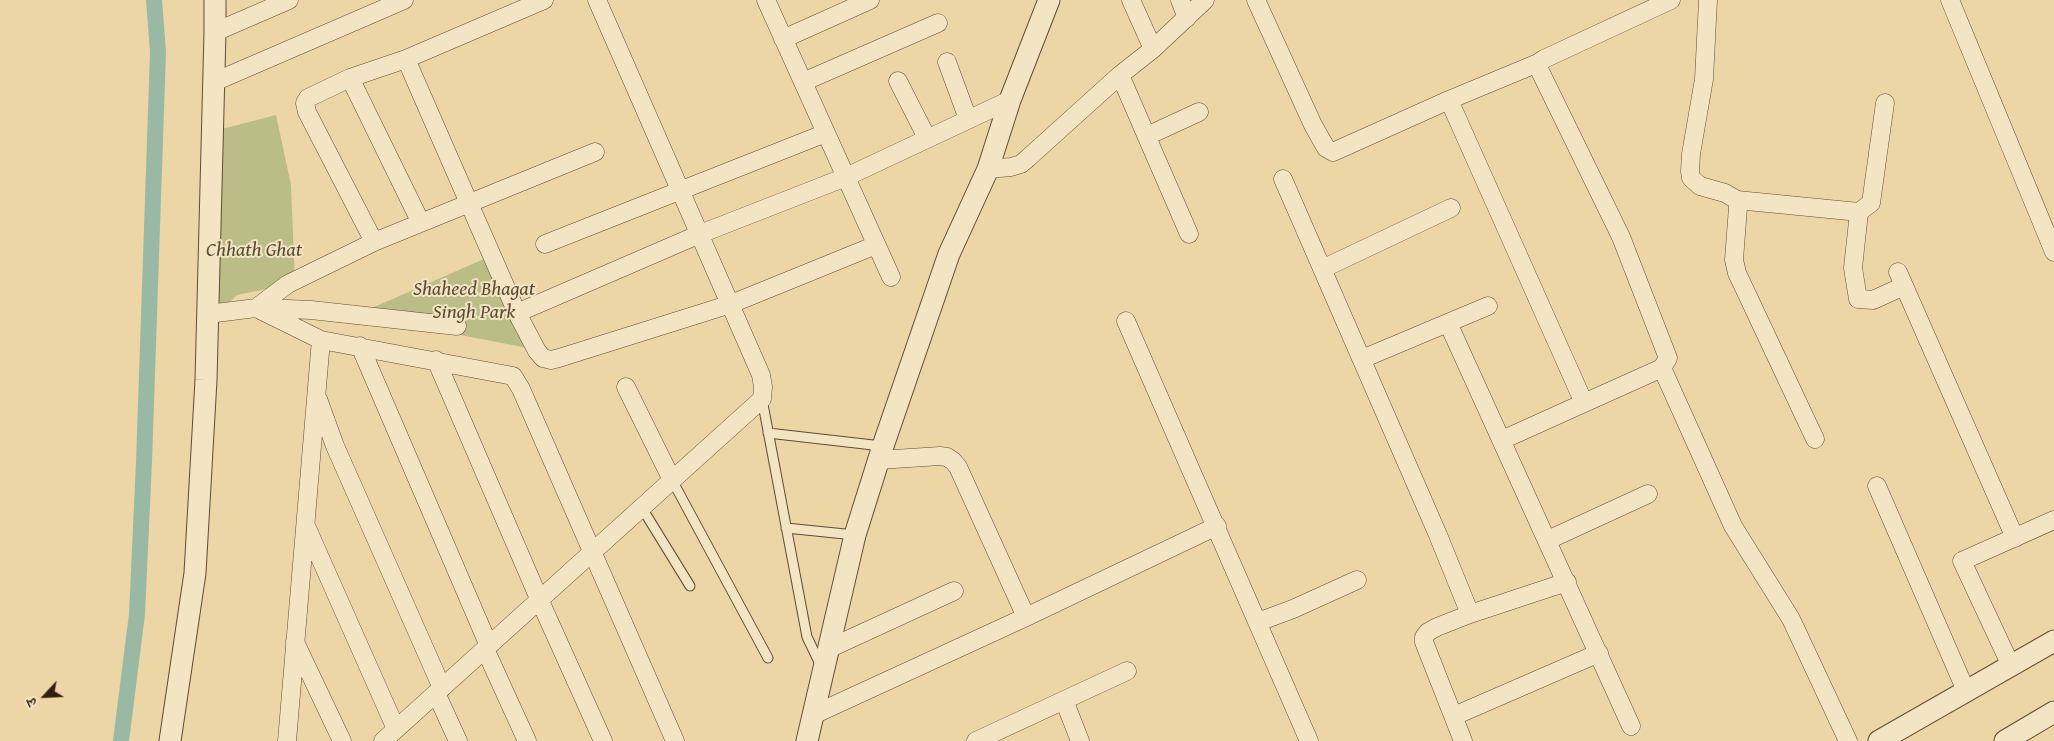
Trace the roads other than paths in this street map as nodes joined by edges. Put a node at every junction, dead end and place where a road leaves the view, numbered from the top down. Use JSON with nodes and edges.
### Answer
{"nodes":[{"id":1,"x":214,"y":0,"type":"edge"},
{"id":2,"x":289,"y":0,"type":"edge"},
{"id":3,"x":404,"y":0,"type":"edge"},
{"id":4,"x":544,"y":0,"type":"edge"},
{"id":5,"x":597,"y":0,"type":"edge"},
{"id":6,"x":870,"y":0,"type":"edge"},
{"id":7,"x":1049,"y":0,"type":"edge"},
{"id":8,"x":1131,"y":0,"type":"edge"},
{"id":9,"x":1180,"y":0,"type":"edge"},
{"id":10,"x":1205,"y":0,"type":"edge"},
{"id":11,"x":1256,"y":0,"type":"edge"},
{"id":12,"x":1671,"y":0,"type":"edge"},
{"id":13,"x":1708,"y":0,"type":"edge"},
{"id":14,"x":1950,"y":0,"type":"edge"},
{"id":15,"x":768,"y":1,"type":"edge"},
{"id":16,"x":1187,"y":18,"type":"junction"},
{"id":17,"x":938,"y":23,"type":"dead end"},
{"id":18,"x":215,"y":32,"type":"junction"},
{"id":19,"x":783,"y":39,"type":"junction"},
{"id":20,"x":1153,"y":49,"type":"junction"},
{"id":21,"x":406,"y":59,"type":"junction"},
{"id":22,"x":947,"y":62,"type":"dead end"},
{"id":23,"x":1538,"y":63,"type":"junction"},
{"id":24,"x":1120,"y":75,"type":"junction"},
{"id":25,"x":350,"y":78,"type":"junction"},
{"id":26,"x":898,"y":81,"type":"dead end"},
{"id":27,"x":214,"y":82,"type":"junction"},
{"id":28,"x":803,"y":82,"type":"junction"},
{"id":29,"x":1010,"y":100,"type":"junction"},
{"id":30,"x":1449,"y":100,"type":"junction"},
{"id":31,"x":1885,"y":103,"type":"dead end"},
{"id":32,"x":1199,"y":112,"type":"dead end"},
{"id":33,"x":968,"y":119,"type":"junction"},
{"id":34,"x":826,"y":133,"type":"junction"},
{"id":35,"x":1146,"y":136,"type":"junction"},
{"id":36,"x":927,"y":138,"type":"junction"},
{"id":37,"x":595,"y":152,"type":"dead end"},
{"id":38,"x":988,"y":169,"type":"junction"},
{"id":39,"x":846,"y":177,"type":"junction"},
{"id":40,"x":1283,"y":179,"type":"dead end"},
{"id":41,"x":681,"y":190,"type":"junction"},
{"id":42,"x":1737,"y":200,"type":"junction"},
{"id":43,"x":468,"y":204,"type":"junction"},
{"id":44,"x":1451,"y":208,"type":"dead end"},
{"id":45,"x":1859,"y":212,"type":"junction"},
{"id":46,"x":421,"y":223,"type":"junction"},
{"id":47,"x":700,"y":234,"type":"junction"},
{"id":48,"x":1189,"y":234,"type":"dead end"},
{"id":49,"x":374,"y":242,"type":"junction"},
{"id":50,"x":545,"y":244,"type":"dead end"},
{"id":51,"x":876,"y":245,"type":"junction"},
{"id":52,"x":2054,"y":252,"type":"edge"},
{"id":53,"x":1322,"y":269,"type":"junction"},
{"id":54,"x":891,"y":277,"type":"dead end"},
{"id":55,"x":731,"y":304,"type":"junction"},
{"id":56,"x":1488,"y":306,"type":"dead end"},
{"id":57,"x":256,"y":308,"type":"junction"},
{"id":58,"x":517,"y":313,"type":"junction"},
{"id":59,"x":208,"y":314,"type":"junction"},
{"id":60,"x":1126,"y":321,"type":"dead end"},
{"id":61,"x":1448,"y":323,"type":"junction"},
{"id":62,"x":457,"y":326,"type":"dead end"},
{"id":63,"x":321,"y":340,"type":"junction"},
{"id":64,"x":360,"y":346,"type":"junction"},
{"id":65,"x":1362,"y":359,"type":"junction"},
{"id":66,"x":436,"y":360,"type":"junction"},
{"id":67,"x":1662,"y":368,"type":"junction"},
{"id":68,"x":626,"y":387,"type":"dead end"},
{"id":69,"x":316,"y":394,"type":"junction"},
{"id":70,"x":762,"y":399,"type":"junction"},
{"id":71,"x":1584,"y":403,"type":"junction"},
{"id":72,"x":768,"y":432,"type":"junction"},
{"id":73,"x":1815,"y":439,"type":"dead end"},
{"id":74,"x":1502,"y":440,"type":"junction"},
{"id":75,"x":881,"y":453,"type":"junction"},
{"id":76,"x":672,"y":480,"type":"junction"},
{"id":77,"x":1877,"y":486,"type":"dead end"},
{"id":78,"x":1648,"y":494,"type":"dead end"},
{"id":79,"x":642,"y":508,"type":"junction"},
{"id":80,"x":2054,"y":520,"type":"edge"},
{"id":81,"x":305,"y":524,"type":"junction"},
{"id":82,"x":1217,"y":526,"type":"junction"},
{"id":83,"x":786,"y":528,"type":"junction"},
{"id":84,"x":856,"y":535,"type":"junction"},
{"id":85,"x":2015,"y":538,"type":"junction"},
{"id":86,"x":1548,"y":540,"type":"junction"},
{"id":87,"x":592,"y":554,"type":"junction"},
{"id":88,"x":1357,"y":580,"type":"dead end"},
{"id":89,"x":1567,"y":582,"type":"junction"},
{"id":90,"x":690,"y":586,"type":"dead end"},
{"id":91,"x":954,"y":591,"type":"dead end"},
{"id":92,"x":540,"y":601,"type":"junction"},
{"id":93,"x":1470,"y":614,"type":"junction"},
{"id":94,"x":1026,"y":617,"type":"junction"},
{"id":95,"x":1258,"y":622,"type":"junction"},
{"id":96,"x":295,"y":641,"type":"junction"},
{"id":97,"x":2054,"y":641,"type":"edge"},
{"id":98,"x":487,"y":648,"type":"junction"},
{"id":99,"x":828,"y":650,"type":"junction"},
{"id":100,"x":1599,"y":653,"type":"junction"},
{"id":101,"x":768,"y":658,"type":"dead end"},
{"id":102,"x":2011,"y":666,"type":"junction"},
{"id":103,"x":823,"y":671,"type":"junction"},
{"id":104,"x":1127,"y":671,"type":"dead end"},
{"id":105,"x":439,"y":691,"type":"junction"},
{"id":106,"x":1966,"y":691,"type":"junction"},
{"id":107,"x":1064,"y":700,"type":"junction"},
{"id":108,"x":2054,"y":712,"type":"edge"},
{"id":109,"x":813,"y":715,"type":"junction"},
{"id":110,"x":1454,"y":716,"type":"junction"},
{"id":111,"x":1632,"y":726,"type":"dead end"},
{"id":112,"x":389,"y":735,"type":"edge"},
{"id":113,"x":170,"y":741,"type":"edge"},
{"id":114,"x":287,"y":741,"type":"edge"},
{"id":115,"x":342,"y":741,"type":"edge"},
{"id":116,"x":458,"y":741,"type":"edge"},
{"id":117,"x":527,"y":741,"type":"edge"},
{"id":118,"x":603,"y":741,"type":"edge"},
{"id":119,"x":675,"y":741,"type":"edge"},
{"id":120,"x":806,"y":741,"type":"edge"},
{"id":121,"x":976,"y":741,"type":"edge"},
{"id":122,"x":1080,"y":741,"type":"edge"},
{"id":123,"x":1309,"y":741,"type":"edge"},
{"id":124,"x":1463,"y":741,"type":"edge"},
{"id":125,"x":1848,"y":741,"type":"edge"},
{"id":126,"x":1879,"y":741,"type":"edge"},
{"id":127,"x":2005,"y":741,"type":"edge"}],
"edges":[{"from":1,"to":18,"type":"street"},
{"from":2,"to":18,"type":"street"},
{"from":3,"to":27,"type":"street"},
{"from":4,"to":21,"type":"street"},
{"from":5,"to":41,"type":"street"},
{"from":6,"to":19,"type":"street"},
{"from":7,"to":29,"type":"street"},
{"from":8,"to":20,"type":"street"},
{"from":9,"to":16,"type":"street"},
{"from":10,"to":16,"type":"street"},
{"from":11,"to":30,"type":"street"},
{"from":12,"to":23,"type":"street"},
{"from":13,"to":42,"type":"street"},
{"from":14,"to":52,"type":"street"},
{"from":15,"to":19,"type":"street"},
{"from":16,"to":20,"type":"street"},
{"from":17,"to":28,"type":"street"},
{"from":18,"to":27,"type":"street"},
{"from":19,"to":28,"type":"street"},
{"from":20,"to":24,"type":"street"},
{"from":21,"to":25,"type":"street"},
{"from":21,"to":43,"type":"street"},
{"from":22,"to":33,"type":"street"},
{"from":23,"to":30,"type":"street"},
{"from":23,"to":67,"type":"street"},
{"from":24,"to":35,"type":"street"},
{"from":24,"to":38,"type":"street"},
{"from":25,"to":46,"type":"street"},
{"from":25,"to":49,"type":"street"},
{"from":26,"to":36,"type":"street"},
{"from":27,"to":59,"type":"street"},
{"from":28,"to":34,"type":"street"},
{"from":29,"to":33,"type":"street"},
{"from":29,"to":38,"type":"street"},
{"from":30,"to":71,"type":"street"},
{"from":31,"to":45,"type":"street"},
{"from":32,"to":35,"type":"street"},
{"from":33,"to":36,"type":"street"},
{"from":34,"to":39,"type":"street"},
{"from":34,"to":41,"type":"street"},
{"from":35,"to":48,"type":"street"},
{"from":36,"to":39,"type":"street"},
{"from":37,"to":43,"type":"street"},
{"from":38,"to":75,"type":"street"},
{"from":39,"to":47,"type":"street"},
{"from":39,"to":51,"type":"street"},
{"from":40,"to":53,"type":"street"},
{"from":41,"to":47,"type":"street"},
{"from":41,"to":50,"type":"street"},
{"from":42,"to":45,"type":"street"},
{"from":42,"to":73,"type":"street"},
{"from":43,"to":46,"type":"street"},
{"from":43,"to":58,"type":"street"},
{"from":44,"to":53,"type":"street"},
{"from":45,"to":85,"type":"street"},
{"from":46,"to":49,"type":"street"},
{"from":47,"to":55,"type":"street"},
{"from":47,"to":58,"type":"street"},
{"from":49,"to":57,"type":"street"},
{"from":51,"to":54,"type":"street"},
{"from":51,"to":55,"type":"street"},
{"from":53,"to":65,"type":"street"},
{"from":55,"to":58,"type":"street"},
{"from":55,"to":70,"type":"street"},
{"from":56,"to":61,"type":"street"},
{"from":57,"to":59,"type":"street"},
{"from":57,"to":62,"type":"street"},
{"from":57,"to":63,"type":"street"},
{"from":59,"to":113,"type":"street"},
{"from":60,"to":82,"type":"street"},
{"from":61,"to":65,"type":"street"},
{"from":61,"to":74,"type":"street"},
{"from":63,"to":64,"type":"street"},
{"from":63,"to":69,"type":"street"},
{"from":64,"to":66,"type":"street"},
{"from":64,"to":98,"type":"street"},
{"from":65,"to":93,"type":"street"},
{"from":66,"to":87,"type":"street"},
{"from":66,"to":92,"type":"street"},
{"from":67,"to":71,"type":"street"},
{"from":67,"to":125,"type":"street"},
{"from":68,"to":76,"type":"street"},
{"from":69,"to":81,"type":"street"},
{"from":69,"to":105,"type":"street"},
{"from":70,"to":72,"type":"lane"},
{"from":70,"to":76,"type":"street"},
{"from":71,"to":74,"type":"street"},
{"from":72,"to":75,"type":"lane"},
{"from":72,"to":83,"type":"lane"},
{"from":74,"to":86,"type":"street"},
{"from":75,"to":84,"type":"street"},
{"from":75,"to":94,"type":"street"},
{"from":76,"to":79,"type":"street"},
{"from":76,"to":101,"type":"lane"},
{"from":77,"to":106,"type":"street"},
{"from":78,"to":86,"type":"street"},
{"from":79,"to":87,"type":"street"},
{"from":79,"to":90,"type":"lane"},
{"from":80,"to":85,"type":"street"},
{"from":81,"to":96,"type":"street"},
{"from":81,"to":112,"type":"street"},
{"from":82,"to":94,"type":"street"},
{"from":82,"to":95,"type":"street"},
{"from":83,"to":84,"type":"lane"},
{"from":83,"to":103,"type":"lane"},
{"from":84,"to":99,"type":"street"},
{"from":85,"to":102,"type":"street"},
{"from":86,"to":89,"type":"street"},
{"from":87,"to":92,"type":"street"},
{"from":87,"to":119,"type":"street"},
{"from":88,"to":95,"type":"street"},
{"from":89,"to":93,"type":"street"},
{"from":89,"to":100,"type":"street"},
{"from":91,"to":99,"type":"street"},
{"from":92,"to":98,"type":"street"},
{"from":92,"to":118,"type":"street"},
{"from":93,"to":110,"type":"street"},
{"from":94,"to":109,"type":"street"},
{"from":95,"to":123,"type":"street"},
{"from":96,"to":114,"type":"street"},
{"from":96,"to":115,"type":"street"},
{"from":97,"to":102,"type":"street"},
{"from":98,"to":105,"type":"street"},
{"from":98,"to":117,"type":"street"},
{"from":99,"to":103,"type":"street"},
{"from":100,"to":110,"type":"street"},
{"from":100,"to":111,"type":"street"},
{"from":102,"to":106,"type":"street"},
{"from":103,"to":109,"type":"street"},
{"from":104,"to":107,"type":"street"},
{"from":105,"to":112,"type":"street"},
{"from":105,"to":116,"type":"street"},
{"from":106,"to":126,"type":"street"},
{"from":107,"to":121,"type":"street"},
{"from":107,"to":122,"type":"street"},
{"from":108,"to":127,"type":"street"},
{"from":109,"to":120,"type":"street"},
{"from":110,"to":124,"type":"street"}]}
